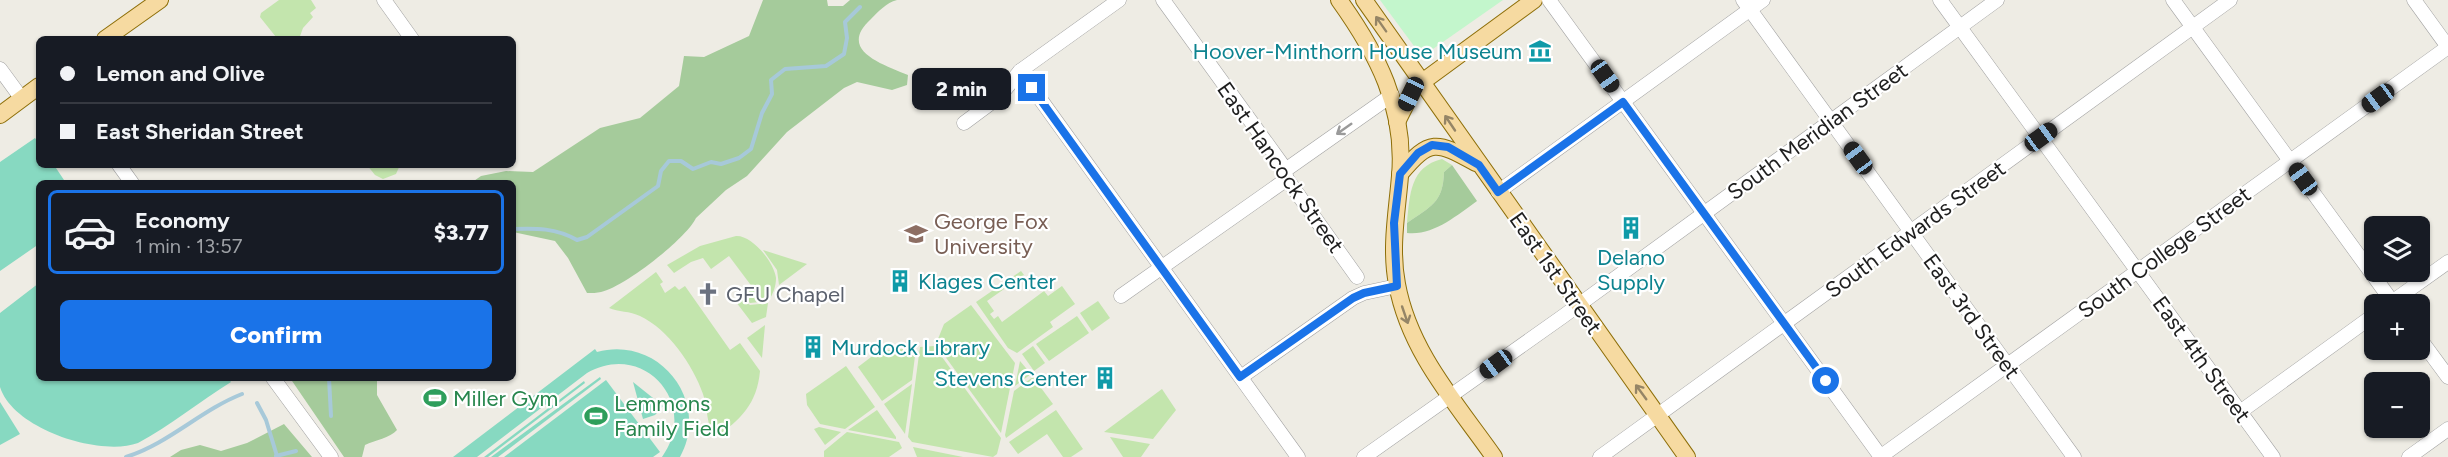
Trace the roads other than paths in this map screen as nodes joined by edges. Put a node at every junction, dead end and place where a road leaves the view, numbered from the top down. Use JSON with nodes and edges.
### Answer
{"nodes":[{"id":1,"x":160,"y":0,"type":"edge"},
{"id":2,"x":384,"y":0,"type":"edge"},
{"id":3,"x":1119,"y":0,"type":"edge"},
{"id":4,"x":1163,"y":0,"type":"edge"},
{"id":5,"x":1339,"y":0,"type":"edge"},
{"id":6,"x":1364,"y":0,"type":"edge"},
{"id":7,"x":1534,"y":0,"type":"edge"},
{"id":8,"x":1550,"y":0,"type":"edge"},
{"id":9,"x":1763,"y":0,"type":"edge"},
{"id":10,"x":1940,"y":0,"type":"edge"},
{"id":11,"x":1997,"y":0,"type":"edge"},
{"id":12,"x":2173,"y":0,"type":"edge"},
{"id":13,"x":2230,"y":0,"type":"edge"},
{"id":14,"x":2414,"y":0,"type":"edge"},
{"id":15,"x":1747,"y":5,"type":"edge"},
{"id":16,"x":1960,"y":27,"type":"junction"},
{"id":17,"x":2192,"y":27,"type":"junction"},
{"id":18,"x":1361,"y":31,"type":"junction"},
{"id":19,"x":109,"y":36,"type":"edge"},
{"id":20,"x":409,"y":36,"type":"edge"},
{"id":21,"x":2448,"y":47,"type":"edge"},
{"id":22,"x":0,"y":69,"type":"edge"},
{"id":23,"x":1020,"y":71,"type":"junction"},
{"id":24,"x":1422,"y":82,"type":"junction"},
{"id":25,"x":36,"y":88,"type":"edge"},
{"id":26,"x":1392,"y":95,"type":"junction"},
{"id":27,"x":22,"y":99,"type":"junction"},
{"id":28,"x":1623,"y":102,"type":"junction"},
{"id":29,"x":0,"y":115,"type":"edge"},
{"id":30,"x":1831,"y":121,"type":"junction"},
{"id":31,"x":1397,"y":122,"type":"junction"},
{"id":32,"x":964,"y":123,"type":"dead end"},
{"id":33,"x":2041,"y":137,"type":"junction"},
{"id":34,"x":2290,"y":162,"type":"junction"},
{"id":35,"x":1479,"y":165,"type":"junction"},
{"id":36,"x":1400,"y":174,"type":"junction"},
{"id":37,"x":1286,"y":175,"type":"junction"},
{"id":38,"x":1498,"y":192,"type":"junction"},
{"id":39,"x":1705,"y":213,"type":"junction"},
{"id":40,"x":1911,"y":232,"type":"junction"},
{"id":41,"x":2448,"y":262,"type":"edge"},
{"id":42,"x":1161,"y":268,"type":"junction"},
{"id":43,"x":2138,"y":271,"type":"junction"},
{"id":44,"x":1357,"y":277,"type":"dead end"},
{"id":45,"x":1397,"y":286,"type":"junction"},
{"id":46,"x":2385,"y":294,"type":"edge"},
{"id":47,"x":2405,"y":294,"type":"edge"},
{"id":48,"x":1121,"y":296,"type":"dead end"},
{"id":49,"x":1578,"y":305,"type":"junction"},
{"id":50,"x":2364,"y":322,"type":"edge"},
{"id":51,"x":1784,"y":324,"type":"junction"},
{"id":52,"x":2430,"y":353,"type":"edge"},
{"id":53,"x":2007,"y":364,"type":"junction"},
{"id":54,"x":1240,"y":377,"type":"junction"},
{"id":55,"x":2448,"y":377,"type":"edge"},
{"id":56,"x":275,"y":381,"type":"edge"},
{"id":57,"x":1450,"y":396,"type":"junction"},
{"id":58,"x":2240,"y":412,"type":"junction"},
{"id":59,"x":1658,"y":416,"type":"junction"},
{"id":60,"x":2448,"y":429,"type":"edge"},
{"id":61,"x":331,"y":457,"type":"edge"},
{"id":62,"x":1298,"y":457,"type":"edge"},
{"id":63,"x":1364,"y":457,"type":"edge"},
{"id":64,"x":1494,"y":457,"type":"edge"},
{"id":65,"x":1600,"y":457,"type":"edge"},
{"id":66,"x":1687,"y":457,"type":"edge"},
{"id":67,"x":1880,"y":457,"type":"edge"},
{"id":68,"x":2074,"y":457,"type":"edge"},
{"id":69,"x":2273,"y":457,"type":"edge"},
{"id":70,"x":2409,"y":457,"type":"edge"}],
"edges":[{"from":1,"to":19,"type":"main road"},
{"from":2,"to":20,"type":"street"},
{"from":3,"to":23,"type":"street"},
{"from":4,"to":37,"type":"street","name":"East Hancock Street"},
{"from":5,"to":18,"type":"main road"},
{"from":24,"to":6,"type":"main road","name":"East 1st Street","one_way":true},
{"from":7,"to":24,"type":"main road"},
{"from":8,"to":28,"type":"street"},
{"from":9,"to":15,"type":"street"},
{"from":10,"to":16,"type":"street","name":"East 4th Street"},
{"from":11,"to":16,"type":"street","name":"South Meridian Street"},
{"from":12,"to":17,"type":"street"},
{"from":13,"to":17,"type":"street","name":"South Edwards Street"},
{"from":14,"to":21,"type":"street"},
{"from":15,"to":28,"type":"street"},
{"from":15,"to":30,"type":"street","name":"East 3rd Street"},
{"from":16,"to":30,"type":"street","name":"South Meridian Street"},
{"from":16,"to":33,"type":"street","name":"East 4th Street"},
{"from":17,"to":33,"type":"street","name":"South Edwards Street"},
{"from":17,"to":34,"type":"street"},
{"from":18,"to":24,"type":"main road"},
{"from":18,"to":26,"type":"main road"},
{"from":21,"to":34,"type":"street","name":"South College Street"},
{"from":22,"to":27,"type":"street"},
{"from":23,"to":32,"type":"street"},
{"from":23,"to":42,"type":"street"},
{"from":24,"to":31,"type":"main road"},
{"from":35,"to":24,"type":"main road","name":"East 1st Street","one_way":true},
{"from":25,"to":27,"type":"main road"},
{"from":26,"to":31,"type":"main road"},
{"from":26,"to":37,"type":"street","one_way":true},
{"from":27,"to":29,"type":"main road"},
{"from":28,"to":38,"type":"street"},
{"from":28,"to":39,"type":"street"},
{"from":30,"to":39,"type":"street","name":"South Meridian Street"},
{"from":30,"to":40,"type":"street","name":"East 3rd Street"},
{"from":31,"to":36,"type":"main road"},
{"from":33,"to":40,"type":"street","name":"South Edwards Street"},
{"from":33,"to":43,"type":"street","name":"East 4th Street"},
{"from":34,"to":43,"type":"street","name":"South College Street"},
{"from":34,"to":46,"type":"street"},
{"from":35,"to":36,"type":"main road"},
{"from":35,"to":38,"type":"main road","name":"East 1st Street"},
{"from":36,"to":45,"type":"main road"},
{"from":37,"to":42,"type":"street"},
{"from":37,"to":44,"type":"street","name":"East Hancock Street"},
{"from":38,"to":49,"type":"main road","name":"East 1st Street"},
{"from":39,"to":49,"type":"street","name":"South Meridian Street"},
{"from":39,"to":51,"type":"street"},
{"from":40,"to":51,"type":"street","name":"South Edwards Street"},
{"from":40,"to":53,"type":"street","name":"East 3rd Street"},
{"from":41,"to":47,"type":"street"},
{"from":42,"to":48,"type":"street"},
{"from":42,"to":54,"type":"street"},
{"from":43,"to":53,"type":"street","name":"South College Street"},
{"from":43,"to":58,"type":"street","name":"East 4th Street"},
{"from":45,"to":54,"type":"street"},
{"from":45,"to":57,"type":"main road","one_way":true},
{"from":49,"to":57,"type":"street","name":"South Meridian Street"},
{"from":59,"to":49,"type":"main road","name":"East 1st Street","one_way":true},
{"from":50,"to":58,"type":"street"},
{"from":51,"to":59,"type":"street","name":"South Edwards Street"},
{"from":51,"to":67,"type":"street"},
{"from":52,"to":55,"type":"street"},
{"from":53,"to":67,"type":"street","name":"South College Street"},
{"from":53,"to":68,"type":"street","name":"East 3rd Street"},
{"from":54,"to":62,"type":"street"},
{"from":56,"to":61,"type":"street"},
{"from":57,"to":63,"type":"street","name":"South Meridian Street"},
{"from":57,"to":64,"type":"main road"},
{"from":58,"to":69,"type":"street","name":"East 4th Street"},
{"from":59,"to":65,"type":"street","name":"South Edwards Street"},
{"from":59,"to":66,"type":"main road","name":"East 1st Street"},
{"from":60,"to":70,"type":"street"}]}
